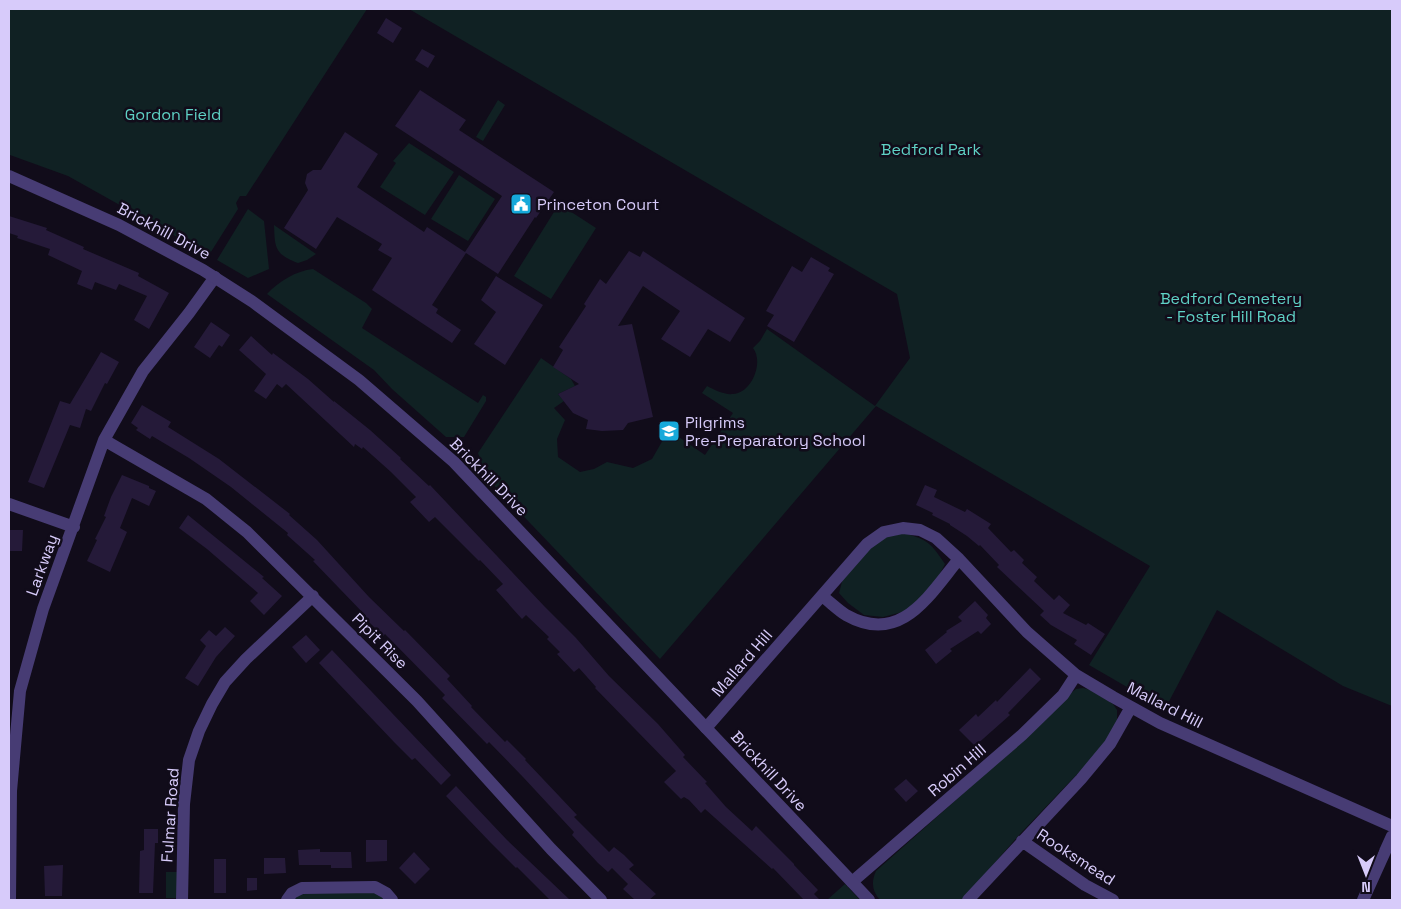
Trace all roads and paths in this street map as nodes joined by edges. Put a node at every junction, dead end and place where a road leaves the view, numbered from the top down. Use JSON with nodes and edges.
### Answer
{"nodes":[{"id":1,"x":9,"y":176,"type":"edge"},
{"id":2,"x":214,"y":277,"type":"junction"},
{"id":3,"x":104,"y":440,"type":"junction"},
{"id":4,"x":9,"y":504,"type":"edge"},
{"id":5,"x":74,"y":526,"type":"junction"},
{"id":6,"x":960,"y":559,"type":"junction"},
{"id":7,"x":313,"y":596,"type":"junction"},
{"id":8,"x":822,"y":596,"type":"junction"},
{"id":9,"x":1076,"y":674,"type":"junction"},
{"id":10,"x":1131,"y":706,"type":"junction"},
{"id":11,"x":706,"y":728,"type":"junction"},
{"id":12,"x":1392,"y":826,"type":"edge"},
{"id":13,"x":1392,"y":836,"type":"edge"},
{"id":14,"x":1022,"y":841,"type":"junction"},
{"id":15,"x":852,"y":882,"type":"junction"},
{"id":16,"x":10,"y":900,"type":"edge"},
{"id":17,"x":182,"y":900,"type":"edge"},
{"id":18,"x":287,"y":900,"type":"edge"},
{"id":19,"x":392,"y":900,"type":"edge"},
{"id":20,"x":601,"y":900,"type":"edge"},
{"id":21,"x":869,"y":900,"type":"edge"},
{"id":22,"x":968,"y":900,"type":"edge"},
{"id":23,"x":1113,"y":900,"type":"edge"},
{"id":24,"x":1363,"y":900,"type":"edge"}],
"edges":[{"from":1,"to":2,"type":"street","name":"Brickhill Drive"},
{"from":2,"to":3,"type":"street","name":"Larkway"},
{"from":2,"to":11,"type":"street","name":"Brickhill Drive"},
{"from":3,"to":5,"type":"street","name":"Larkway"},
{"from":3,"to":7,"type":"street","name":"Pipit Rise"},
{"from":4,"to":5,"type":"street"},
{"from":5,"to":16,"type":"street","name":"Larkway"},
{"from":6,"to":8,"type":"street"},
{"from":6,"to":8,"type":"street","name":"Mallard Hill"},
{"from":6,"to":9,"type":"street","name":"Mallard Hill"},
{"from":7,"to":17,"type":"street","name":"Fulmar Road"},
{"from":7,"to":20,"type":"street","name":"Pipit Rise"},
{"from":8,"to":11,"type":"street","name":"Mallard Hill"},
{"from":9,"to":10,"type":"street","name":"Mallard Hill"},
{"from":9,"to":15,"type":"street","name":"Robin Hill"},
{"from":10,"to":12,"type":"street","name":"Mallard Hill"},
{"from":10,"to":14,"type":"street"},
{"from":11,"to":15,"type":"street","name":"Brickhill Drive"},
{"from":13,"to":24,"type":"street"},
{"from":14,"to":22,"type":"street"},
{"from":14,"to":23,"type":"street","name":"Rooksmead"},
{"from":15,"to":21,"type":"street","name":"Brickhill Drive"},
{"from":18,"to":19,"type":"street"}]}
